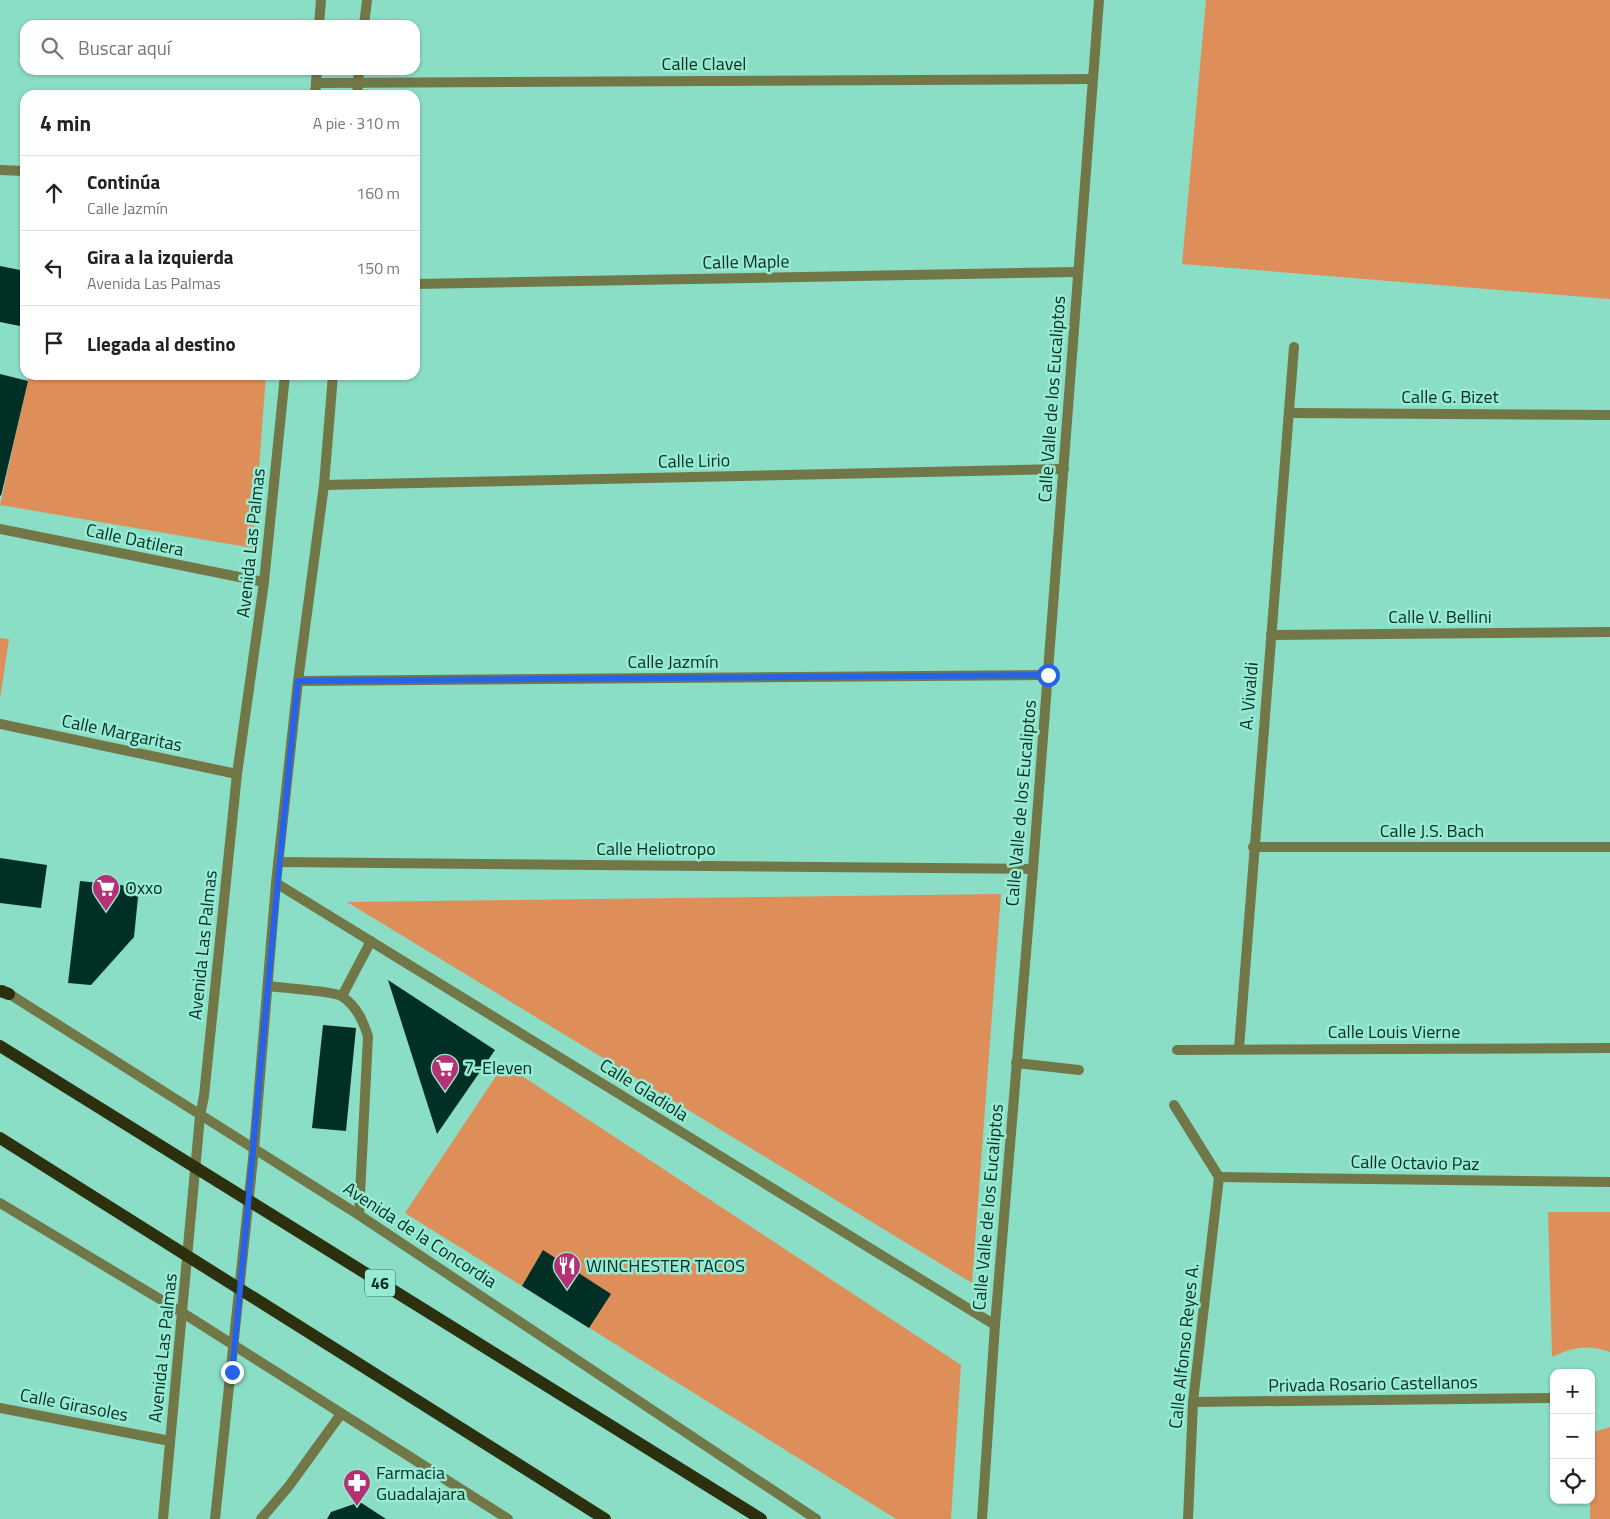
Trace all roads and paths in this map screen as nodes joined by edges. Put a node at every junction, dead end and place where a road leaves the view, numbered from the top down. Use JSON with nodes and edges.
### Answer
{"nodes":[{"id":1,"x":320,"y":0,"type":"edge"},
{"id":2,"x":367,"y":0,"type":"edge"},
{"id":3,"x":1099,"y":0,"type":"edge"},
{"id":4,"x":319,"y":20,"type":"edge"},
{"id":5,"x":365,"y":20,"type":"edge"},
{"id":6,"x":317,"y":75,"type":"edge"},
{"id":7,"x":359,"y":75,"type":"edge"},
{"id":8,"x":1092,"y":79,"type":"junction"},
{"id":9,"x":358,"y":82,"type":"junction"},
{"id":10,"x":316,"y":83,"type":"junction"},
{"id":11,"x":315,"y":90,"type":"edge"},
{"id":12,"x":357,"y":90,"type":"edge"},
{"id":13,"x":0,"y":170,"type":"edge"},
{"id":14,"x":20,"y":171,"type":"edge"},
{"id":15,"x":1077,"y":272,"type":"junction"},
{"id":16,"x":420,"y":284,"type":"edge"},
{"id":17,"x":1294,"y":347,"type":"dead end"},
{"id":18,"x":284,"y":380,"type":"edge"},
{"id":19,"x":333,"y":380,"type":"edge"},
{"id":20,"x":1290,"y":413,"type":"junction"},
{"id":21,"x":1610,"y":415,"type":"edge"},
{"id":22,"x":1064,"y":469,"type":"junction"},
{"id":23,"x":324,"y":485,"type":"junction"},
{"id":24,"x":0,"y":528,"type":"edge"},
{"id":25,"x":264,"y":582,"type":"junction"},
{"id":26,"x":1610,"y":632,"type":"edge"},
{"id":27,"x":1271,"y":635,"type":"junction"},
{"id":28,"x":1048,"y":675,"type":"junction"},
{"id":29,"x":298,"y":681,"type":"junction"},
{"id":30,"x":0,"y":724,"type":"edge"},
{"id":31,"x":237,"y":774,"type":"junction"},
{"id":32,"x":1253,"y":847,"type":"junction"},
{"id":33,"x":1610,"y":847,"type":"edge"},
{"id":34,"x":278,"y":862,"type":"junction"},
{"id":35,"x":1033,"y":869,"type":"junction"},
{"id":36,"x":276,"y":883,"type":"junction"},
{"id":37,"x":371,"y":941,"type":"junction"},
{"id":38,"x":268,"y":986,"type":"junction"},
{"id":39,"x":3,"y":991,"type":"edge"},
{"id":40,"x":342,"y":996,"type":"junction"},
{"id":41,"x":0,"y":1046,"type":"edge"},
{"id":42,"x":1240,"y":1048,"type":"junction"},
{"id":43,"x":1610,"y":1048,"type":"edge"},
{"id":44,"x":1177,"y":1050,"type":"dead end"},
{"id":45,"x":1016,"y":1063,"type":"junction"},
{"id":46,"x":1079,"y":1070,"type":"dead end"},
{"id":47,"x":1174,"y":1105,"type":"dead end"},
{"id":48,"x":200,"y":1116,"type":"junction"},
{"id":49,"x":0,"y":1138,"type":"edge"},
{"id":50,"x":254,"y":1148,"type":"junction"},
{"id":51,"x":197,"y":1170,"type":"junction"},
{"id":52,"x":1219,"y":1177,"type":"junction"},
{"id":53,"x":1610,"y":1182,"type":"edge"},
{"id":54,"x":249,"y":1202,"type":"junction"},
{"id":55,"x":0,"y":1203,"type":"edge"},
{"id":56,"x":359,"y":1215,"type":"junction"},
{"id":57,"x":189,"y":1258,"type":"junction"},
{"id":58,"x":239,"y":1289,"type":"junction"},
{"id":59,"x":183,"y":1313,"type":"junction"},
{"id":60,"x":995,"y":1325,"type":"junction"},
{"id":61,"x":234,"y":1346,"type":"junction"},
{"id":62,"x":1550,"y":1398,"type":"edge"},
{"id":63,"x":1193,"y":1402,"type":"junction"},
{"id":64,"x":0,"y":1408,"type":"edge"},
{"id":65,"x":341,"y":1414,"type":"junction"},
{"id":66,"x":170,"y":1440,"type":"junction"},
{"id":67,"x":163,"y":1519,"type":"edge"},
{"id":68,"x":216,"y":1519,"type":"edge"},
{"id":69,"x":261,"y":1519,"type":"edge"},
{"id":70,"x":508,"y":1519,"type":"edge"},
{"id":71,"x":605,"y":1519,"type":"edge"},
{"id":72,"x":761,"y":1519,"type":"edge"},
{"id":73,"x":816,"y":1519,"type":"edge"},
{"id":74,"x":982,"y":1519,"type":"edge"},
{"id":75,"x":1188,"y":1519,"type":"edge"}],
"edges":[{"from":1,"to":4,"type":"street"},
{"from":2,"to":5,"type":"street"},
{"from":3,"to":8,"type":"street","name":"Calle Valle de los Eucaliptos"},
{"from":6,"to":10,"type":"street"},
{"from":7,"to":9,"type":"street"},
{"from":8,"to":9,"type":"street","name":"Calle Clavel"},
{"from":8,"to":15,"type":"street","name":"Calle Valle de los Eucaliptos"},
{"from":9,"to":10,"type":"street","name":"Calle Clavel"},
{"from":9,"to":12,"type":"street"},
{"from":10,"to":11,"type":"street"},
{"from":13,"to":14,"type":"street"},
{"from":15,"to":16,"type":"street","name":"Calle Maple"},
{"from":15,"to":22,"type":"street","name":"Calle Valle de los Eucaliptos"},
{"from":17,"to":20,"type":"street","name":"A. Vivaldi"},
{"from":18,"to":25,"type":"street","name":"Avenida Las Palmas"},
{"from":19,"to":23,"type":"street"},
{"from":20,"to":21,"type":"street","name":"Calle G. Bizet"},
{"from":20,"to":27,"type":"street","name":"A. Vivaldi"},
{"from":22,"to":23,"type":"street","name":"Calle Lirio"},
{"from":22,"to":28,"type":"street","name":"Calle Valle de los Eucaliptos"},
{"from":23,"to":29,"type":"street"},
{"from":24,"to":25,"type":"street","name":"Calle Datilera"},
{"from":25,"to":31,"type":"street","name":"Avenida Las Palmas"},
{"from":26,"to":27,"type":"street","name":"Calle V. Bellini"},
{"from":27,"to":32,"type":"street","name":"A. Vivaldi"},
{"from":28,"to":29,"type":"street","name":"Calle Jazmín"},
{"from":28,"to":35,"type":"street","name":"Calle Valle de los Eucaliptos"},
{"from":29,"to":34,"type":"street"},
{"from":30,"to":31,"type":"street","name":"Calle Margaritas"},
{"from":31,"to":48,"type":"street","name":"Avenida Las Palmas"},
{"from":32,"to":33,"type":"street","name":"Calle J.S. Bach"},
{"from":32,"to":42,"type":"street","name":"A. Vivaldi"},
{"from":34,"to":35,"type":"street","name":"Calle Heliotropo"},
{"from":34,"to":36,"type":"street"},
{"from":35,"to":45,"type":"street","name":"Calle Valle de los Eucaliptos"},
{"from":36,"to":37,"type":"street","name":"Calle Gladiola"},
{"from":36,"to":38,"type":"street"},
{"from":37,"to":40,"type":"street"},
{"from":37,"to":60,"type":"street","name":"Calle Gladiola"},
{"from":38,"to":40,"type":"street"},
{"from":38,"to":50,"type":"street"},
{"from":39,"to":48,"type":"street","name":"Avenida de la Concordia"},
{"from":40,"to":56,"type":"street"},
{"from":41,"to":51,"type":"main road","number":"46"},
{"from":42,"to":43,"type":"street","name":"Calle Louis Vierne"},
{"from":42,"to":44,"type":"street","name":"Calle Louis Vierne"},
{"from":45,"to":46,"type":"street"},
{"from":45,"to":60,"type":"street","name":"Calle Valle de los Eucaliptos"},
{"from":47,"to":52,"type":"street"},
{"from":48,"to":50,"type":"street","name":"Avenida de la Concordia"},
{"from":48,"to":51,"type":"street","name":"Avenida Las Palmas"},
{"from":49,"to":57,"type":"main road"},
{"from":50,"to":54,"type":"street"},
{"from":50,"to":56,"type":"street","name":"Avenida de la Concordia"},
{"from":51,"to":54,"type":"main road","number":"46"},
{"from":51,"to":57,"type":"street","name":"Avenida Las Palmas"},
{"from":52,"to":53,"type":"street","name":"Calle Octavio Paz"},
{"from":52,"to":63,"type":"street","name":"Calle Alfonso Reyes A."},
{"from":54,"to":58,"type":"street"},
{"from":54,"to":72,"type":"main road","number":"46"},
{"from":55,"to":59,"type":"street"},
{"from":56,"to":73,"type":"street","name":"Avenida de la Concordia"},
{"from":57,"to":58,"type":"main road"},
{"from":57,"to":59,"type":"street","name":"Avenida Las Palmas"},
{"from":58,"to":61,"type":"street"},
{"from":58,"to":71,"type":"main road"},
{"from":59,"to":61,"type":"street"},
{"from":59,"to":66,"type":"street","name":"Avenida Las Palmas"},
{"from":60,"to":74,"type":"street","name":"Calle Valle de los Eucaliptos"},
{"from":61,"to":65,"type":"street"},
{"from":61,"to":68,"type":"street"},
{"from":62,"to":63,"type":"street","name":"Privada Rosario Castellanos"},
{"from":63,"to":75,"type":"street","name":"Calle Alfonso Reyes A."},
{"from":64,"to":66,"type":"street","name":"Calle Girasoles"},
{"from":65,"to":69,"type":"street"},
{"from":65,"to":70,"type":"street"},
{"from":66,"to":67,"type":"street","name":"Avenida Las Palmas"}]}
